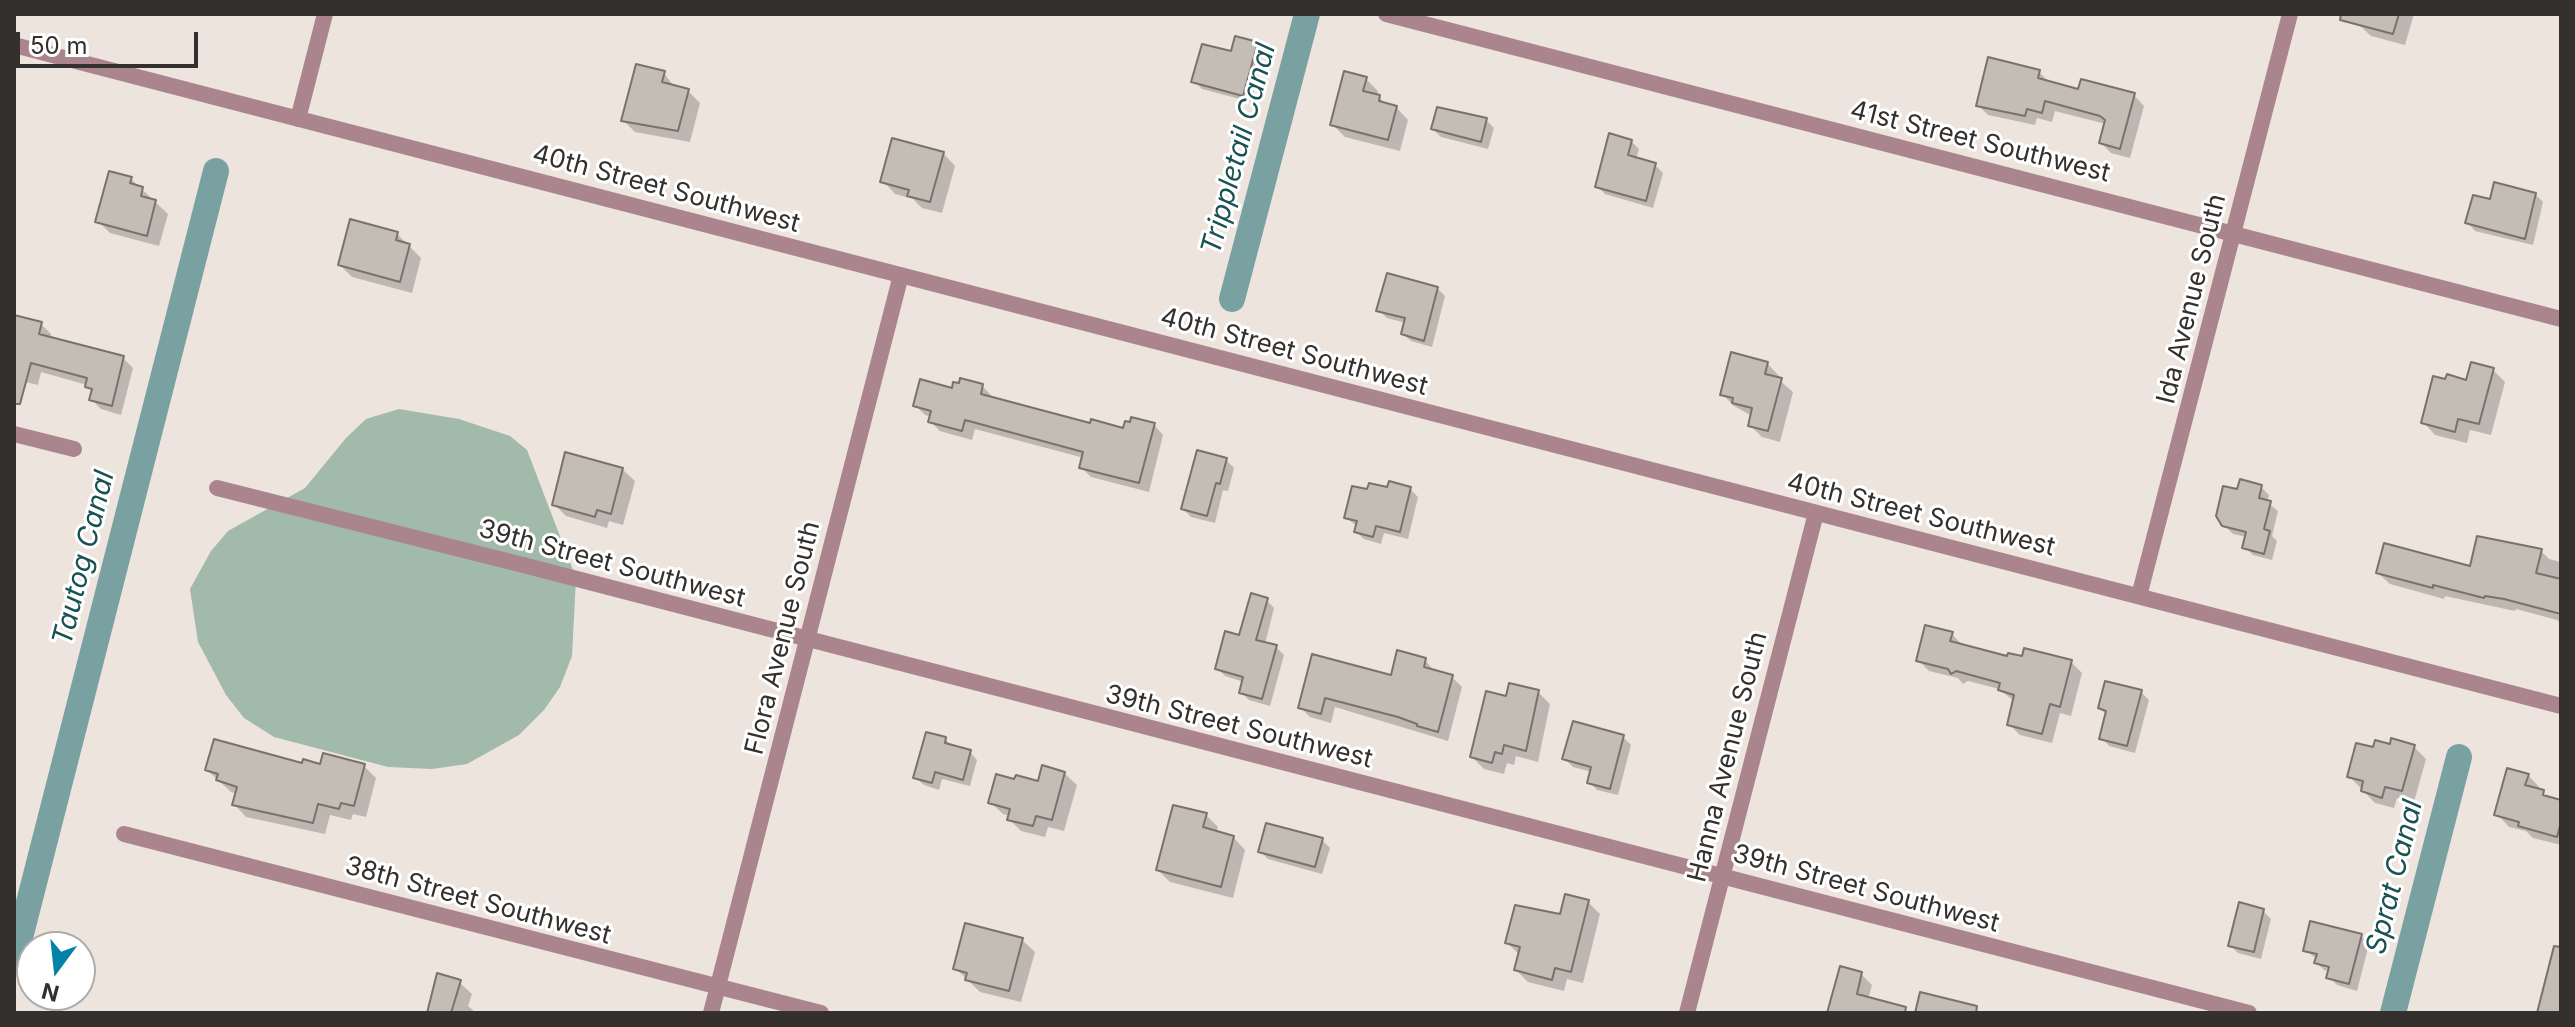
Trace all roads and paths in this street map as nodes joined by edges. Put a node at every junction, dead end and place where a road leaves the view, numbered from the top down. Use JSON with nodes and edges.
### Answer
{"nodes":[{"id":1,"x":325,"y":14,"type":"edge"},
{"id":2,"x":1386,"y":14,"type":"edge"},
{"id":3,"x":2290,"y":14,"type":"edge"},
{"id":4,"x":14,"y":45,"type":"edge"},
{"id":5,"x":298,"y":119,"type":"junction"},
{"id":6,"x":2234,"y":233,"type":"junction"},
{"id":7,"x":901,"y":275,"type":"junction"},
{"id":8,"x":2561,"y":319,"type":"edge"},
{"id":9,"x":14,"y":434,"type":"edge"},
{"id":10,"x":74,"y":449,"type":"dead end"},
{"id":11,"x":217,"y":488,"type":"dead end"},
{"id":12,"x":1816,"y":513,"type":"junction"},
{"id":13,"x":2139,"y":596,"type":"junction"},
{"id":14,"x":807,"y":640,"type":"junction"},
{"id":15,"x":2561,"y":706,"type":"edge"},
{"id":16,"x":124,"y":834,"type":"dead end"},
{"id":17,"x":1722,"y":877,"type":"junction"},
{"id":18,"x":717,"y":988,"type":"junction"},
{"id":19,"x":711,"y":1013,"type":"edge"},
{"id":20,"x":821,"y":1013,"type":"edge"},
{"id":21,"x":1687,"y":1013,"type":"edge"},
{"id":22,"x":2249,"y":1013,"type":"edge"}],
"edges":[{"from":1,"to":5,"type":"street"},
{"from":2,"to":6,"type":"street","name":"41st Street Southwest"},
{"from":3,"to":6,"type":"street","name":"Ida Avenue South"},
{"from":4,"to":5,"type":"street","name":"40th Street Southwest"},
{"from":5,"to":7,"type":"street","name":"40th Street Southwest"},
{"from":6,"to":8,"type":"street","name":"41st Street Southwest"},
{"from":6,"to":13,"type":"street","name":"Ida Avenue South"},
{"from":7,"to":12,"type":"street","name":"40th Street Southwest"},
{"from":7,"to":14,"type":"street","name":"Flora Avenue South"},
{"from":9,"to":10,"type":"street"},
{"from":11,"to":14,"type":"street","name":"39th Street Southwest"},
{"from":12,"to":13,"type":"street","name":"40th Street Southwest"},
{"from":12,"to":17,"type":"street","name":"Hanna Avenue South"},
{"from":13,"to":15,"type":"street","name":"40th Street Southwest"},
{"from":14,"to":17,"type":"street","name":"39th Street Southwest"},
{"from":14,"to":18,"type":"street","name":"Flora Avenue South"},
{"from":16,"to":18,"type":"street","name":"38th Street Southwest"},
{"from":17,"to":21,"type":"street","name":"Hanna Avenue South"},
{"from":17,"to":22,"type":"street","name":"39th Street Southwest"},
{"from":18,"to":19,"type":"street","name":"Flora Avenue South"},
{"from":18,"to":20,"type":"street","name":"38th Street Southwest"}]}
